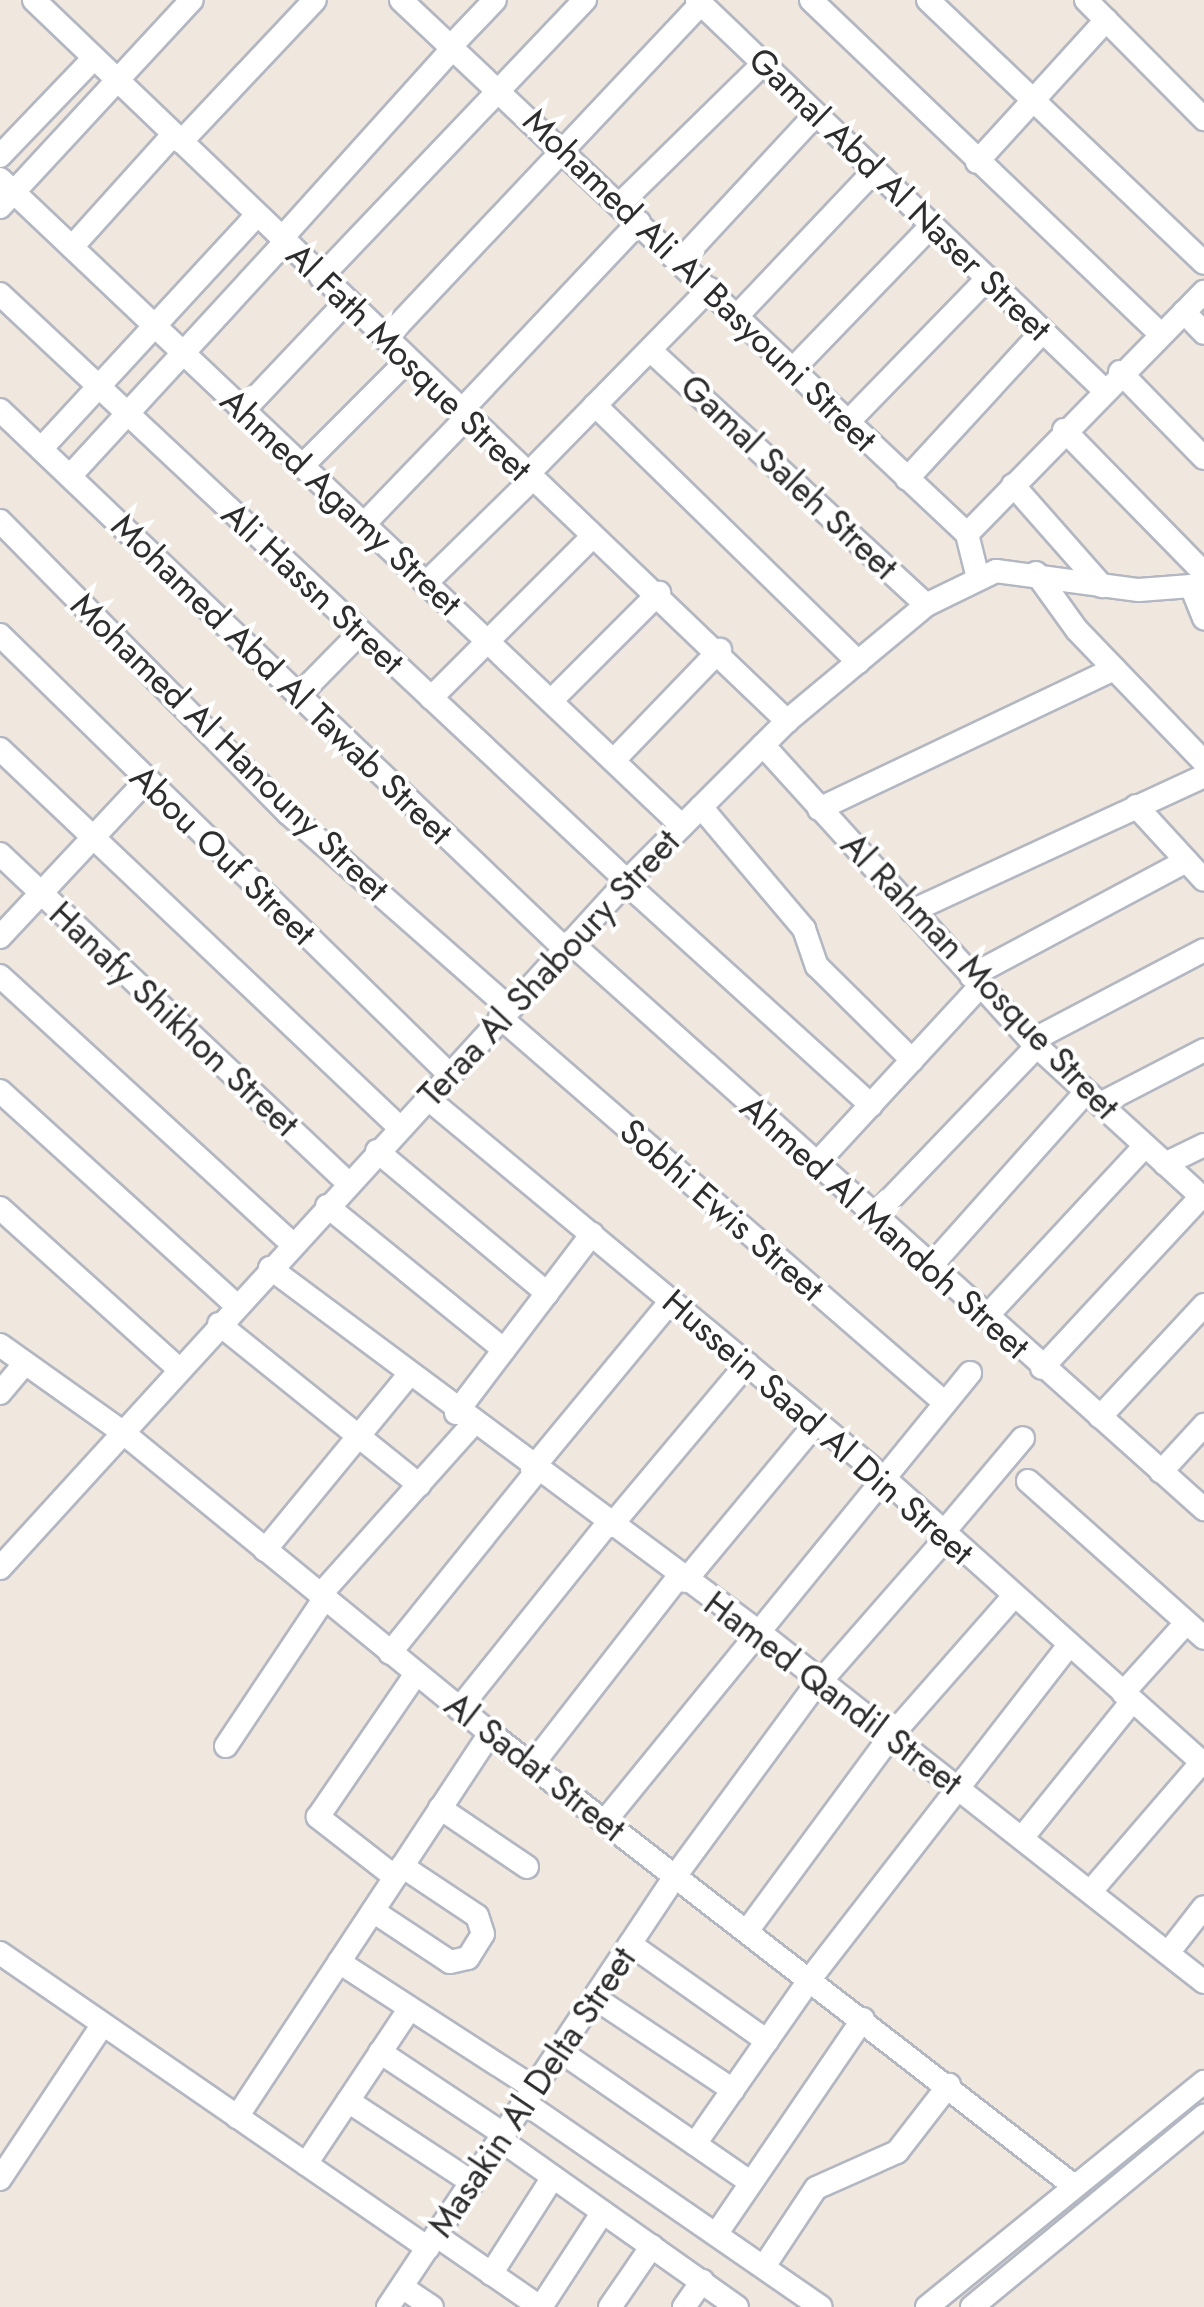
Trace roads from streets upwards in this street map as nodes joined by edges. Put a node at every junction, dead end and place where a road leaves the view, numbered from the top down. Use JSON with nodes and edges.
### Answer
{"nodes":[{"id":1,"x":34,"y":0,"type":"edge"},
{"id":2,"x":192,"y":0,"type":"edge"},
{"id":3,"x":315,"y":0,"type":"edge"},
{"id":4,"x":401,"y":0,"type":"edge"},
{"id":5,"x":496,"y":0,"type":"edge"},
{"id":6,"x":585,"y":0,"type":"edge"},
{"id":7,"x":812,"y":0,"type":"edge"},
{"id":8,"x":928,"y":0,"type":"edge"},
{"id":9,"x":1086,"y":0,"type":"edge"},
{"id":10,"x":699,"y":2,"type":"edge"},
{"id":11,"x":1106,"y":20,"type":"junction"},
{"id":12,"x":453,"y":46,"type":"junction"},
{"id":13,"x":94,"y":58,"type":"junction"},
{"id":14,"x":764,"y":64,"type":"junction"},
{"id":15,"x":118,"y":82,"type":"junction"},
{"id":16,"x":500,"y":88,"type":"junction"},
{"id":17,"x":1031,"y":103,"type":"junction"},
{"id":18,"x":816,"y":114,"type":"junction"},
{"id":19,"x":1204,"y":119,"type":"edge"},
{"id":20,"x":177,"y":138,"type":"junction"},
{"id":21,"x":564,"y":149,"type":"junction"},
{"id":22,"x":0,"y":156,"type":"edge"},
{"id":23,"x":976,"y":162,"type":"junction"},
{"id":24,"x":875,"y":170,"type":"junction"},
{"id":25,"x":5,"y":192,"type":"edge"},
{"id":26,"x":620,"y":204,"type":"junction"},
{"id":27,"x":257,"y":215,"type":"junction"},
{"id":28,"x":639,"y":222,"type":"junction"},
{"id":29,"x":932,"y":225,"type":"junction"},
{"id":30,"x":283,"y":240,"type":"junction"},
{"id":31,"x":72,"y":246,"type":"junction"},
{"id":32,"x":680,"y":260,"type":"junction"},
{"id":33,"x":1204,"y":263,"type":"edge"},
{"id":34,"x":321,"y":278,"type":"junction"},
{"id":35,"x":988,"y":278,"type":"junction"},
{"id":36,"x":709,"y":289,"type":"junction"},
{"id":37,"x":1204,"y":292,"type":"edge"},
{"id":38,"x":0,"y":294,"type":"edge"},
{"id":39,"x":346,"y":302,"type":"junction"},
{"id":40,"x":1184,"y":312,"type":"junction"},
{"id":41,"x":737,"y":316,"type":"junction"},
{"id":42,"x":155,"y":326,"type":"junction"},
{"id":43,"x":1043,"y":331,"type":"junction"},
{"id":44,"x":1204,"y":333,"type":"edge"},
{"id":45,"x":1160,"y":334,"type":"junction"},
{"id":46,"x":385,"y":339,"type":"junction"},
{"id":47,"x":650,"y":350,"type":"junction"},
{"id":48,"x":184,"y":353,"type":"junction"},
{"id":49,"x":408,"y":361,"type":"junction"},
{"id":50,"x":793,"y":369,"type":"junction"},
{"id":51,"x":1112,"y":381,"type":"junction"},
{"id":52,"x":98,"y":388,"type":"junction"},
{"id":53,"x":595,"y":406,"type":"junction"},
{"id":54,"x":0,"y":410,"type":"edge"},
{"id":55,"x":244,"y":410,"type":"junction"},
{"id":56,"x":127,"y":414,"type":"junction"},
{"id":57,"x":463,"y":415,"type":"junction"},
{"id":58,"x":848,"y":422,"type":"junction"},
{"id":59,"x":1064,"y":430,"type":"junction"},
{"id":60,"x":41,"y":449,"type":"junction"},
{"id":61,"x":1204,"y":458,"type":"edge"},
{"id":62,"x":302,"y":466,"type":"junction"},
{"id":63,"x":70,"y":476,"type":"junction"},
{"id":64,"x":528,"y":478,"type":"junction"},
{"id":65,"x":908,"y":479,"type":"junction"},
{"id":66,"x":1013,"y":485,"type":"junction"},
{"id":67,"x":0,"y":522,"type":"edge"},
{"id":68,"x":364,"y":524,"type":"junction"},
{"id":69,"x":967,"y":534,"type":"junction"},
{"id":70,"x":592,"y":537,"type":"junction"},
{"id":71,"x":1036,"y":572,"type":"junction"},
{"id":72,"x":976,"y":574,"type":"junction"},
{"id":73,"x":1200,"y":581,"type":"edge"},
{"id":74,"x":426,"y":583,"type":"junction"},
{"id":75,"x":1102,"y":586,"type":"junction"},
{"id":76,"x":658,"y":593,"type":"junction"},
{"id":77,"x":926,"y":605,"type":"junction"},
{"id":78,"x":1204,"y":618,"type":"edge"},
{"id":79,"x":360,"y":632,"type":"junction"},
{"id":80,"x":0,"y":635,"type":"edge"},
{"id":81,"x":488,"y":641,"type":"junction"},
{"id":82,"x":720,"y":650,"type":"junction"},
{"id":83,"x":858,"y":662,"type":"junction"},
{"id":84,"x":1114,"y":669,"type":"junction"},
{"id":85,"x":299,"y":695,"type":"junction"},
{"id":86,"x":431,"y":698,"type":"junction"},
{"id":87,"x":551,"y":701,"type":"junction"},
{"id":88,"x":787,"y":721,"type":"junction"},
{"id":89,"x":763,"y":745,"type":"junction"},
{"id":90,"x":0,"y":749,"type":"edge"},
{"id":91,"x":614,"y":760,"type":"junction"},
{"id":92,"x":1204,"y":762,"type":"edge"},
{"id":93,"x":1204,"y":776,"type":"edge"},
{"id":94,"x":146,"y":781,"type":"junction"},
{"id":95,"x":1136,"y":806,"type":"junction"},
{"id":96,"x":701,"y":808,"type":"junction"},
{"id":97,"x":819,"y":808,"type":"junction"},
{"id":98,"x":682,"y":826,"type":"junction"},
{"id":99,"x":93,"y":838,"type":"junction"},
{"id":100,"x":0,"y":854,"type":"edge"},
{"id":101,"x":1186,"y":861,"type":"junction"},
{"id":102,"x":1204,"y":880,"type":"edge"},
{"id":103,"x":626,"y":882,"type":"junction"},
{"id":104,"x":41,"y":893,"type":"junction"},
{"id":105,"x":912,"y":910,"type":"junction"},
{"id":106,"x":0,"y":937,"type":"edge"},
{"id":107,"x":567,"y":945,"type":"junction"},
{"id":108,"x":1204,"y":950,"type":"edge"},
{"id":109,"x":0,"y":976,"type":"edge"},
{"id":110,"x":976,"y":981,"type":"junction"},
{"id":111,"x":504,"y":1012,"type":"junction"},
{"id":112,"x":1034,"y":1044,"type":"junction"},
{"id":113,"x":1204,"y":1050,"type":"edge"},
{"id":114,"x":912,"y":1060,"type":"junction"},
{"id":115,"x":448,"y":1073,"type":"junction"},
{"id":116,"x":0,"y":1092,"type":"edge"},
{"id":117,"x":426,"y":1097,"type":"junction"},
{"id":118,"x":1093,"y":1098,"type":"junction"},
{"id":119,"x":871,"y":1105,"type":"junction"},
{"id":120,"x":399,"y":1128,"type":"junction"},
{"id":121,"x":1204,"y":1145,"type":"edge"},
{"id":122,"x":1145,"y":1146,"type":"junction"},
{"id":123,"x":377,"y":1151,"type":"junction"},
{"id":124,"x":817,"y":1164,"type":"junction"},
{"id":125,"x":1165,"y":1164,"type":"junction"},
{"id":126,"x":348,"y":1183,"type":"junction"},
{"id":127,"x":1203,"y":1198,"type":"edge"},
{"id":128,"x":327,"y":1206,"type":"junction"},
{"id":129,"x":0,"y":1208,"type":"edge"},
{"id":130,"x":875,"y":1215,"type":"junction"},
{"id":131,"x":592,"y":1234,"type":"junction"},
{"id":132,"x":292,"y":1244,"type":"junction"},
{"id":133,"x":930,"y":1267,"type":"junction"},
{"id":134,"x":270,"y":1268,"type":"junction"},
{"id":135,"x":547,"y":1293,"type":"junction"},
{"id":136,"x":671,"y":1301,"type":"junction"},
{"id":137,"x":236,"y":1305,"type":"junction"},
{"id":138,"x":1204,"y":1306,"type":"edge"},
{"id":139,"x":986,"y":1317,"type":"junction"},
{"id":140,"x":219,"y":1324,"type":"junction"},
{"id":141,"x":0,"y":1345,"type":"edge"},
{"id":142,"x":504,"y":1350,"type":"junction"},
{"id":143,"x":24,"y":1364,"type":"junction"},
{"id":144,"x":748,"y":1364,"type":"junction"},
{"id":145,"x":178,"y":1368,"type":"junction"},
{"id":146,"x":1042,"y":1368,"type":"junction"},
{"id":147,"x":970,"y":1373,"type":"dead end"},
{"id":148,"x":408,"y":1376,"type":"junction"},
{"id":149,"x":0,"y":1393,"type":"edge"},
{"id":150,"x":945,"y":1403,"type":"junction"},
{"id":151,"x":1100,"y":1417,"type":"junction"},
{"id":152,"x":464,"y":1419,"type":"junction"},
{"id":153,"x":817,"y":1422,"type":"junction"},
{"id":154,"x":1204,"y":1425,"type":"edge"},
{"id":155,"x":121,"y":1431,"type":"junction"},
{"id":156,"x":358,"y":1436,"type":"junction"},
{"id":157,"x":1023,"y":1438,"type":"dead end"},
{"id":158,"x":332,"y":1466,"type":"junction"},
{"id":159,"x":534,"y":1470,"type":"junction"},
{"id":160,"x":1161,"y":1472,"type":"junction"},
{"id":161,"x":884,"y":1478,"type":"junction"},
{"id":162,"x":1028,"y":1481,"type":"dead end"},
{"id":163,"x":351,"y":1482,"type":"dead end"},
{"id":164,"x":419,"y":1485,"type":"junction"},
{"id":165,"x":1204,"y":1509,"type":"edge"},
{"id":166,"x":609,"y":1525,"type":"junction"},
{"id":167,"x":945,"y":1535,"type":"junction"},
{"id":168,"x":265,"y":1550,"type":"junction"},
{"id":169,"x":0,"y":1568,"type":"edge"},
{"id":170,"x":682,"y":1579,"type":"junction"},
{"id":171,"x":1014,"y":1596,"type":"junction"},
{"id":172,"x":322,"y":1597,"type":"junction"},
{"id":173,"x":1195,"y":1630,"type":"edge"},
{"id":174,"x":759,"y":1632,"type":"junction"},
{"id":175,"x":1069,"y":1646,"type":"junction"},
{"id":176,"x":390,"y":1653,"type":"junction"},
{"id":177,"x":416,"y":1674,"type":"junction"},
{"id":178,"x":821,"y":1680,"type":"junction"},
{"id":179,"x":1127,"y":1697,"type":"junction"},
{"id":180,"x":459,"y":1709,"type":"junction"},
{"id":181,"x":490,"y":1733,"type":"junction"},
{"id":182,"x":892,"y":1736,"type":"junction"},
{"id":183,"x":226,"y":1746,"type":"dead end"},
{"id":184,"x":1203,"y":1763,"type":"edge"},
{"id":185,"x":532,"y":1766,"type":"junction"},
{"id":186,"x":957,"y":1788,"type":"junction"},
{"id":187,"x":440,"y":1808,"type":"junction"},
{"id":188,"x":605,"y":1822,"type":"junction"},
{"id":189,"x":1022,"y":1838,"type":"junction"},
{"id":190,"x":526,"y":1867,"type":"dead end"},
{"id":191,"x":398,"y":1871,"type":"junction"},
{"id":192,"x":676,"y":1876,"type":"junction"},
{"id":193,"x":1091,"y":1892,"type":"junction"},
{"id":194,"x":1204,"y":1907,"type":"edge"},
{"id":195,"x":373,"y":1911,"type":"junction"},
{"id":196,"x":747,"y":1930,"type":"junction"},
{"id":197,"x":630,"y":1944,"type":"junction"},
{"id":198,"x":1168,"y":1953,"type":"junction"},
{"id":199,"x":0,"y":1954,"type":"edge"},
{"id":200,"x":339,"y":1962,"type":"junction"},
{"id":201,"x":810,"y":1978,"type":"junction"},
{"id":202,"x":1204,"y":1982,"type":"edge"},
{"id":203,"x":595,"y":1998,"type":"junction"},
{"id":204,"x":410,"y":2008,"type":"junction"},
{"id":205,"x":863,"y":2020,"type":"junction"},
{"id":206,"x":103,"y":2024,"type":"junction"},
{"id":207,"x":766,"y":2041,"type":"junction"},
{"id":208,"x":560,"y":2051,"type":"junction"},
{"id":209,"x":380,"y":2052,"type":"junction"},
{"id":210,"x":1204,"y":2082,"type":"edge"},
{"id":211,"x":949,"y":2085,"type":"junction"},
{"id":212,"x":733,"y":2090,"type":"junction"},
{"id":213,"x":530,"y":2096,"type":"junction"},
{"id":214,"x":348,"y":2102,"type":"junction"},
{"id":215,"x":1204,"y":2116,"type":"edge"},
{"id":216,"x":238,"y":2117,"type":"junction"},
{"id":217,"x":502,"y":2138,"type":"junction"},
{"id":218,"x":695,"y":2144,"type":"junction"},
{"id":219,"x":306,"y":2164,"type":"junction"},
{"id":220,"x":553,"y":2177,"type":"junction"},
{"id":221,"x":0,"y":2179,"type":"edge"},
{"id":222,"x":472,"y":2183,"type":"junction"},
{"id":223,"x":751,"y":2183,"type":"junction"},
{"id":224,"x":1074,"y":2186,"type":"junction"},
{"id":225,"x":603,"y":2212,"type":"junction"},
{"id":226,"x":717,"y":2233,"type":"junction"},
{"id":227,"x":433,"y":2242,"type":"junction"},
{"id":228,"x":652,"y":2246,"type":"junction"},
{"id":229,"x":765,"y":2265,"type":"junction"},
{"id":230,"x":491,"y":2274,"type":"junction"},
{"id":231,"x":702,"y":2281,"type":"junction"},
{"id":232,"x":402,"y":2287,"type":"junction"},
{"id":233,"x":388,"y":2307,"type":"edge"},
{"id":234,"x":432,"y":2307,"type":"edge"},
{"id":235,"x":541,"y":2307,"type":"edge"},
{"id":236,"x":610,"y":2307,"type":"edge"},
{"id":237,"x":684,"y":2307,"type":"edge"},
{"id":238,"x":737,"y":2307,"type":"edge"},
{"id":239,"x":821,"y":2307,"type":"edge"},
{"id":240,"x":927,"y":2307,"type":"edge"},
{"id":241,"x":972,"y":2307,"type":"edge"}],
"edges":[{"from":1,"to":13,"type":"street","name":"Al Fath Mosque Street"},
{"from":2,"to":15,"type":"street"},
{"from":3,"to":20,"type":"street"},
{"from":4,"to":12,"type":"street","name":"Mohamed Ali Al Basyouni Street"},
{"from":5,"to":12,"type":"street"},
{"from":6,"to":16,"type":"street"},
{"from":7,"to":23,"type":"street"},
{"from":8,"to":17,"type":"street"},
{"from":9,"to":11,"type":"street"},
{"from":10,"to":14,"type":"street","name":"Gamal Abd Al Naser Street"},
{"from":10,"to":21,"type":"street"},
{"from":11,"to":17,"type":"street"},
{"from":11,"to":19,"type":"street"},
{"from":12,"to":16,"type":"street","name":"Mohamed Ali Al Basyouni Street"},
{"from":12,"to":30,"type":"street"},
{"from":13,"to":15,"type":"street","name":"Al Fath Mosque Street"},
{"from":13,"to":22,"type":"street"},
{"from":14,"to":18,"type":"street","name":"Gamal Abd Al Naser Street"},
{"from":14,"to":26,"type":"street"},
{"from":15,"to":20,"type":"street","name":"Al Fath Mosque Street"},
{"from":15,"to":25,"type":"street"},
{"from":16,"to":21,"type":"street","name":"Mohamed Ali Al Basyouni Street"},
{"from":16,"to":34,"type":"street"},
{"from":17,"to":23,"type":"street"},
{"from":17,"to":33,"type":"street"},
{"from":18,"to":24,"type":"street","name":"Gamal Abd Al Naser Street"},
{"from":18,"to":32,"type":"street"},
{"from":20,"to":27,"type":"street","name":"Al Fath Mosque Street"},
{"from":20,"to":31,"type":"street"},
{"from":21,"to":26,"type":"street","name":"Mohamed Ali Al Basyouni Street"},
{"from":21,"to":46,"type":"street"},
{"from":23,"to":45,"type":"street"},
{"from":24,"to":29,"type":"street","name":"Gamal Abd Al Naser Street"},
{"from":24,"to":41,"type":"street"},
{"from":25,"to":31,"type":"street","name":"Ahmed Agamy Street"},
{"from":26,"to":28,"type":"street","name":"Mohamed Ali Al Basyouni Street"},
{"from":27,"to":30,"type":"street","name":"Al Fath Mosque Street"},
{"from":27,"to":42,"type":"street"},
{"from":28,"to":32,"type":"street","name":"Mohamed Ali Al Basyouni Street"},
{"from":28,"to":57,"type":"street"},
{"from":29,"to":35,"type":"street","name":"Gamal Abd Al Naser Street"},
{"from":29,"to":50,"type":"street"},
{"from":30,"to":34,"type":"street","name":"Al Fath Mosque Street"},
{"from":30,"to":48,"type":"street"},
{"from":31,"to":42,"type":"street","name":"Ahmed Agamy Street"},
{"from":32,"to":36,"type":"street","name":"Mohamed Ali Al Basyouni Street"},
{"from":34,"to":39,"type":"street","name":"Al Fath Mosque Street"},
{"from":35,"to":43,"type":"street","name":"Gamal Abd Al Naser Street"},
{"from":35,"to":58,"type":"street"},
{"from":36,"to":41,"type":"street","name":"Mohamed Ali Al Basyouni Street"},
{"from":36,"to":47,"type":"street"},
{"from":37,"to":40,"type":"street"},
{"from":38,"to":52,"type":"street","name":"Ali Hassn Street"},
{"from":39,"to":46,"type":"street","name":"Al Fath Mosque Street"},
{"from":39,"to":55,"type":"street"},
{"from":40,"to":44,"type":"street"},
{"from":40,"to":45,"type":"street"},
{"from":41,"to":50,"type":"street","name":"Mohamed Ali Al Basyouni Street"},
{"from":42,"to":48,"type":"street","name":"Ahmed Agamy Street"},
{"from":42,"to":52,"type":"street"},
{"from":43,"to":51,"type":"street","name":"Gamal Abd Al Naser Street"},
{"from":43,"to":65,"type":"street"},
{"from":45,"to":51,"type":"street"},
{"from":46,"to":49,"type":"street","name":"Al Fath Mosque Street"},
{"from":47,"to":53,"type":"street"},
{"from":47,"to":77,"type":"street","name":"Gamal Saleh Street"},
{"from":48,"to":55,"type":"street","name":"Ahmed Agamy Street"},
{"from":48,"to":56,"type":"street"},
{"from":49,"to":57,"type":"street","name":"Al Fath Mosque Street"},
{"from":49,"to":62,"type":"street"},
{"from":50,"to":58,"type":"street","name":"Mohamed Ali Al Basyouni Street"},
{"from":51,"to":59,"type":"street"},
{"from":51,"to":61,"type":"street","name":"Gamal Abd Al Naser Street"},
{"from":52,"to":56,"type":"street","name":"Ali Hassn Street"},
{"from":52,"to":60,"type":"street"},
{"from":53,"to":64,"type":"street"},
{"from":53,"to":83,"type":"street"},
{"from":54,"to":60,"type":"street","name":"Mohamed Abd Al Tawab Street"},
{"from":55,"to":62,"type":"street","name":"Ahmed Agamy Street"},
{"from":56,"to":63,"type":"street"},
{"from":56,"to":79,"type":"street","name":"Ali Hassn Street"},
{"from":57,"to":64,"type":"street","name":"Al Fath Mosque Street"},
{"from":57,"to":68,"type":"street"},
{"from":58,"to":65,"type":"street","name":"Mohamed Ali Al Basyouni Street"},
{"from":59,"to":66,"type":"street"},
{"from":59,"to":73,"type":"street"},
{"from":60,"to":63,"type":"street","name":"Mohamed Abd Al Tawab Street"},
{"from":62,"to":68,"type":"street","name":"Ahmed Agamy Street"},
{"from":63,"to":85,"type":"street","name":"Mohamed Abd Al Tawab Street"},
{"from":64,"to":70,"type":"street","name":"Al Fath Mosque Street"},
{"from":64,"to":74,"type":"street"},
{"from":65,"to":69,"type":"street","name":"Mohamed Ali Al Basyouni Street"},
{"from":66,"to":69,"type":"street"},
{"from":66,"to":75,"type":"street"},
{"from":67,"to":111,"type":"street","name":"Mohamed Al Hanouny Street"},
{"from":68,"to":74,"type":"street","name":"Ahmed Agamy Street"},
{"from":69,"to":72,"type":"street"},
{"from":70,"to":76,"type":"street","name":"Al Fath Mosque Street"},
{"from":70,"to":81,"type":"street"},
{"from":71,"to":72,"type":"street","name":"Teraa Al Shaboury Street"},
{"from":71,"to":75,"type":"street","name":"Teraa Al Shaboury Street"},
{"from":71,"to":84,"type":"street"},
{"from":72,"to":77,"type":"street","name":"Teraa Al Shaboury Street"},
{"from":73,"to":75,"type":"street","name":"Teraa Al Shaboury Street"},
{"from":73,"to":78,"type":"street"},
{"from":74,"to":81,"type":"street","name":"Ahmed Agamy Street"},
{"from":76,"to":82,"type":"street","name":"Al Fath Mosque Street"},
{"from":76,"to":87,"type":"street"},
{"from":77,"to":83,"type":"street","name":"Teraa Al Shaboury Street"},
{"from":79,"to":85,"type":"street"},
{"from":79,"to":86,"type":"street","name":"Ali Hassn Street"},
{"from":80,"to":94,"type":"street","name":"Abou Ouf Street"},
{"from":81,"to":86,"type":"street"},
{"from":81,"to":87,"type":"street","name":"Ahmed Agamy Street"},
{"from":82,"to":88,"type":"street","name":"Al Fath Mosque Street"},
{"from":82,"to":91,"type":"street"},
{"from":83,"to":88,"type":"street","name":"Teraa Al Shaboury Street"},
{"from":84,"to":92,"type":"street"},
{"from":84,"to":97,"type":"street"},
{"from":85,"to":107,"type":"street","name":"Mohamed Abd Al Tawab Street"},
{"from":86,"to":103,"type":"street","name":"Ali Hassn Street"},
{"from":87,"to":91,"type":"street","name":"Ahmed Agamy Street"},
{"from":88,"to":89,"type":"street","name":"Teraa Al Shaboury Street"},
{"from":89,"to":96,"type":"street","name":"Teraa Al Shaboury Street"},
{"from":89,"to":97,"type":"street","name":"Al Rahman Mosque Street"},
{"from":90,"to":99,"type":"street"},
{"from":91,"to":98,"type":"street","name":"Ahmed Agamy Street"},
{"from":93,"to":95,"type":"street"},
{"from":94,"to":99,"type":"street"},
{"from":94,"to":115,"type":"street","name":"Abou Ouf Street"},
{"from":95,"to":101,"type":"street"},
{"from":95,"to":105,"type":"street"},
{"from":96,"to":98,"type":"street","name":"Teraa Al Shaboury Street"},
{"from":96,"to":114,"type":"street"},
{"from":97,"to":105,"type":"street","name":"Al Rahman Mosque Street"},
{"from":98,"to":103,"type":"street","name":"Teraa Al Shaboury Street"},
{"from":99,"to":104,"type":"street"},
{"from":99,"to":120,"type":"street"},
{"from":100,"to":104,"type":"street","name":"Hanafy Shikhon Street"},
{"from":101,"to":102,"type":"street"},
{"from":101,"to":110,"type":"street"},
{"from":103,"to":107,"type":"street","name":"Teraa Al Shaboury Street"},
{"from":103,"to":119,"type":"street","name":"Ali Hassn Street"},
{"from":104,"to":106,"type":"street"},
{"from":104,"to":126,"type":"street","name":"Hanafy Shikhon Street"},
{"from":105,"to":110,"type":"street","name":"Al Rahman Mosque Street"},
{"from":107,"to":111,"type":"street","name":"Teraa Al Shaboury Street"},
{"from":107,"to":124,"type":"street","name":"Ahmed Al Mandoh Street"},
{"from":108,"to":112,"type":"street"},
{"from":109,"to":132,"type":"street"},
{"from":110,"to":112,"type":"street","name":"Al Rahman Mosque Street"},
{"from":110,"to":114,"type":"street"},
{"from":111,"to":115,"type":"street","name":"Teraa Al Shaboury Street"},
{"from":111,"to":150,"type":"street","name":"Sobhi Ewis Street"},
{"from":112,"to":118,"type":"street","name":"Al Rahman Mosque Street"},
{"from":112,"to":130,"type":"street"},
{"from":113,"to":118,"type":"street"},
{"from":114,"to":119,"type":"street"},
{"from":115,"to":117,"type":"street","name":"Teraa Al Shaboury Street"},
{"from":116,"to":137,"type":"street"},
{"from":117,"to":120,"type":"street","name":"Teraa Al Shaboury Street"},
{"from":117,"to":131,"type":"street","name":"Hussein Saad Al Din Street"},
{"from":118,"to":122,"type":"street","name":"Al Rahman Mosque Street"},
{"from":118,"to":133,"type":"street"},
{"from":119,"to":124,"type":"street"},
{"from":120,"to":123,"type":"street","name":"Teraa Al Shaboury Street"},
{"from":121,"to":125,"type":"street"},
{"from":122,"to":125,"type":"street","name":"Al Rahman Mosque Street"},
{"from":122,"to":139,"type":"street"},
{"from":123,"to":126,"type":"street","name":"Teraa Al Shaboury Street"},
{"from":123,"to":135,"type":"street"},
{"from":124,"to":130,"type":"street","name":"Ahmed Al Mandoh Street"},
{"from":125,"to":127,"type":"street","name":"Al Rahman Mosque Street"},
{"from":126,"to":128,"type":"street","name":"Teraa Al Shaboury Street"},
{"from":127,"to":146,"type":"street"},
{"from":128,"to":132,"type":"street","name":"Teraa Al Shaboury Street"},
{"from":128,"to":142,"type":"street"},
{"from":129,"to":145,"type":"street"},
{"from":130,"to":133,"type":"street","name":"Ahmed Al Mandoh Street"},
{"from":131,"to":135,"type":"street"},
{"from":131,"to":136,"type":"street","name":"Hussein Saad Al Din Street"},
{"from":132,"to":134,"type":"street","name":"Teraa Al Shaboury Street"},
{"from":133,"to":139,"type":"street","name":"Ahmed Al Mandoh Street"},
{"from":134,"to":137,"type":"street","name":"Teraa Al Shaboury Street"},
{"from":134,"to":148,"type":"street","name":"Hamed Qandil Street"},
{"from":135,"to":142,"type":"street"},
{"from":136,"to":144,"type":"street","name":"Hussein Saad Al Din Street"},
{"from":136,"to":159,"type":"street"},
{"from":137,"to":140,"type":"street","name":"Teraa Al Shaboury Street"},
{"from":138,"to":151,"type":"street"},
{"from":139,"to":146,"type":"street","name":"Ahmed Al Mandoh Street"},
{"from":140,"to":145,"type":"street","name":"Teraa Al Shaboury Street"},
{"from":140,"to":156,"type":"street"},
{"from":141,"to":143,"type":"street","name":"Al Sadat Street"},
{"from":142,"to":152,"type":"street"},
{"from":143,"to":149,"type":"street"},
{"from":143,"to":155,"type":"street","name":"Al Sadat Street"},
{"from":144,"to":153,"type":"street","name":"Hussein Saad Al Din Street"},
{"from":144,"to":166,"type":"street"},
{"from":145,"to":155,"type":"street","name":"Teraa Al Shaboury Street"},
{"from":146,"to":151,"type":"street","name":"Ahmed Al Mandoh Street"},
{"from":147,"to":150,"type":"street"},
{"from":148,"to":152,"type":"street","name":"Hamed Qandil Street"},
{"from":148,"to":156,"type":"street"},
{"from":150,"to":161,"type":"street"},
{"from":151,"to":160,"type":"street","name":"Ahmed Al Mandoh Street"},
{"from":152,"to":159,"type":"street","name":"Hamed Qandil Street"},
{"from":152,"to":164,"type":"street"},
{"from":153,"to":161,"type":"street","name":"Hussein Saad Al Din Street"},
{"from":153,"to":170,"type":"street"},
{"from":154,"to":160,"type":"street"},
{"from":155,"to":168,"type":"street","name":"Al Sadat Street"},
{"from":155,"to":169,"type":"street","name":"Teraa Al Shaboury Street"},
{"from":156,"to":158,"type":"street"},
{"from":156,"to":164,"type":"street"},
{"from":157,"to":167,"type":"street","name":"Masakin Al Delta Street"},
{"from":158,"to":163,"type":"street"},
{"from":158,"to":168,"type":"street"},
{"from":159,"to":166,"type":"street","name":"Hamed Qandil Street"},
{"from":159,"to":176,"type":"street"},
{"from":160,"to":165,"type":"street","name":"Ahmed Al Mandoh Street"},
{"from":161,"to":167,"type":"street","name":"Hussein Saad Al Din Street"},
{"from":161,"to":174,"type":"street"},
{"from":162,"to":173,"type":"street"},
{"from":164,"to":172,"type":"street"},
{"from":166,"to":170,"type":"street","name":"Hamed Qandil Street"},
{"from":166,"to":180,"type":"street"},
{"from":167,"to":171,"type":"street","name":"Hussein Saad Al Din Street"},
{"from":167,"to":178,"type":"street","name":"Masakin Al Delta Street"},
{"from":168,"to":172,"type":"street","name":"Al Sadat Street"},
{"from":170,"to":174,"type":"street","name":"Hamed Qandil Street"},
{"from":170,"to":185,"type":"street"},
{"from":171,"to":175,"type":"street","name":"Hussein Saad Al Din Street"},
{"from":171,"to":182,"type":"street"},
{"from":172,"to":176,"type":"street","name":"Al Sadat Street"},
{"from":172,"to":183,"type":"street"},
{"from":173,"to":179,"type":"street"},
{"from":174,"to":178,"type":"street","name":"Hamed Qandil Street"},
{"from":174,"to":188,"type":"street"},
{"from":175,"to":179,"type":"street","name":"Hussein Saad Al Din Street"},
{"from":175,"to":186,"type":"street"},
{"from":176,"to":177,"type":"street","name":"Al Sadat Street"},
{"from":177,"to":180,"type":"street","name":"Al Sadat Street"},
{"from":177,"to":191,"type":"street"},
{"from":178,"to":182,"type":"street","name":"Hamed Qandil Street"},
{"from":178,"to":192,"type":"street","name":"Masakin Al Delta Street"},
{"from":179,"to":184,"type":"street","name":"Hussein Saad Al Din Street"},
{"from":179,"to":189,"type":"street"},
{"from":180,"to":181,"type":"street","name":"Al Sadat Street"},
{"from":181,"to":185,"type":"street","name":"Al Sadat Street"},
{"from":181,"to":187,"type":"street"},
{"from":182,"to":186,"type":"street","name":"Hamed Qandil Street"},
{"from":182,"to":196,"type":"street"},
{"from":184,"to":193,"type":"street"},
{"from":185,"to":188,"type":"street","name":"Al Sadat Street"},
{"from":186,"to":189,"type":"street","name":"Hamed Qandil Street"},
{"from":186,"to":201,"type":"street"},
{"from":187,"to":190,"type":"street"},
{"from":187,"to":191,"type":"street"},
{"from":188,"to":192,"type":"street","name":"Al Sadat Street"},
{"from":189,"to":193,"type":"street","name":"Hamed Qandil Street"},
{"from":191,"to":195,"type":"street"},
{"from":191,"to":195,"type":"street"},
{"from":192,"to":196,"type":"street","name":"Al Sadat Street"},
{"from":192,"to":197,"type":"street","name":"Masakin Al Delta Street"},
{"from":193,"to":198,"type":"street","name":"Hamed Qandil Street"},
{"from":194,"to":198,"type":"street"},
{"from":195,"to":200,"type":"street"},
{"from":196,"to":201,"type":"street","name":"Al Sadat Street"},
{"from":197,"to":203,"type":"street","name":"Masakin Al Delta Street"},
{"from":197,"to":207,"type":"street"},
{"from":198,"to":202,"type":"street","name":"Hamed Qandil Street"},
{"from":199,"to":206,"type":"street"},
{"from":200,"to":204,"type":"street"},
{"from":200,"to":216,"type":"street"},
{"from":201,"to":205,"type":"street","name":"Al Sadat Street"},
{"from":201,"to":207,"type":"street"},
{"from":203,"to":208,"type":"street","name":"Masakin Al Delta Street"},
{"from":203,"to":212,"type":"street"},
{"from":204,"to":209,"type":"street"},
{"from":204,"to":213,"type":"street"},
{"from":205,"to":211,"type":"street","name":"Al Sadat Street"},
{"from":205,"to":223,"type":"street"},
{"from":206,"to":216,"type":"street"},
{"from":206,"to":221,"type":"street"},
{"from":207,"to":212,"type":"street"},
{"from":208,"to":213,"type":"street","name":"Masakin Al Delta Street"},
{"from":208,"to":218,"type":"street"},
{"from":209,"to":214,"type":"street"},
{"from":209,"to":217,"type":"street"},
{"from":210,"to":224,"type":"street"},
{"from":211,"to":224,"type":"street","name":"Al Sadat Street"},
{"from":211,"to":229,"type":"street"},
{"from":212,"to":218,"type":"street"},
{"from":213,"to":217,"type":"street","name":"Masakin Al Delta Street"},
{"from":213,"to":226,"type":"street"},
{"from":214,"to":219,"type":"street"},
{"from":214,"to":222,"type":"street"},
{"from":215,"to":241,"type":"street"},
{"from":216,"to":219,"type":"street"},
{"from":217,"to":220,"type":"street"},
{"from":217,"to":222,"type":"street","name":"Masakin Al Delta Street"},
{"from":218,"to":223,"type":"street"},
{"from":219,"to":227,"type":"street"},
{"from":220,"to":225,"type":"street"},
{"from":220,"to":230,"type":"street"},
{"from":222,"to":227,"type":"street","name":"Masakin Al Delta Street"},
{"from":223,"to":226,"type":"street"},
{"from":224,"to":240,"type":"street"},
{"from":225,"to":228,"type":"street"},
{"from":225,"to":235,"type":"street"},
{"from":226,"to":229,"type":"street"},
{"from":227,"to":230,"type":"street"},
{"from":227,"to":232,"type":"street","name":"Masakin Al Delta Street"},
{"from":228,"to":231,"type":"street"},
{"from":228,"to":236,"type":"street"},
{"from":229,"to":239,"type":"street"},
{"from":230,"to":235,"type":"street"},
{"from":231,"to":237,"type":"street"},
{"from":231,"to":238,"type":"street"},
{"from":232,"to":233,"type":"street","name":"Masakin Al Delta Street"},
{"from":232,"to":234,"type":"street"}]}
